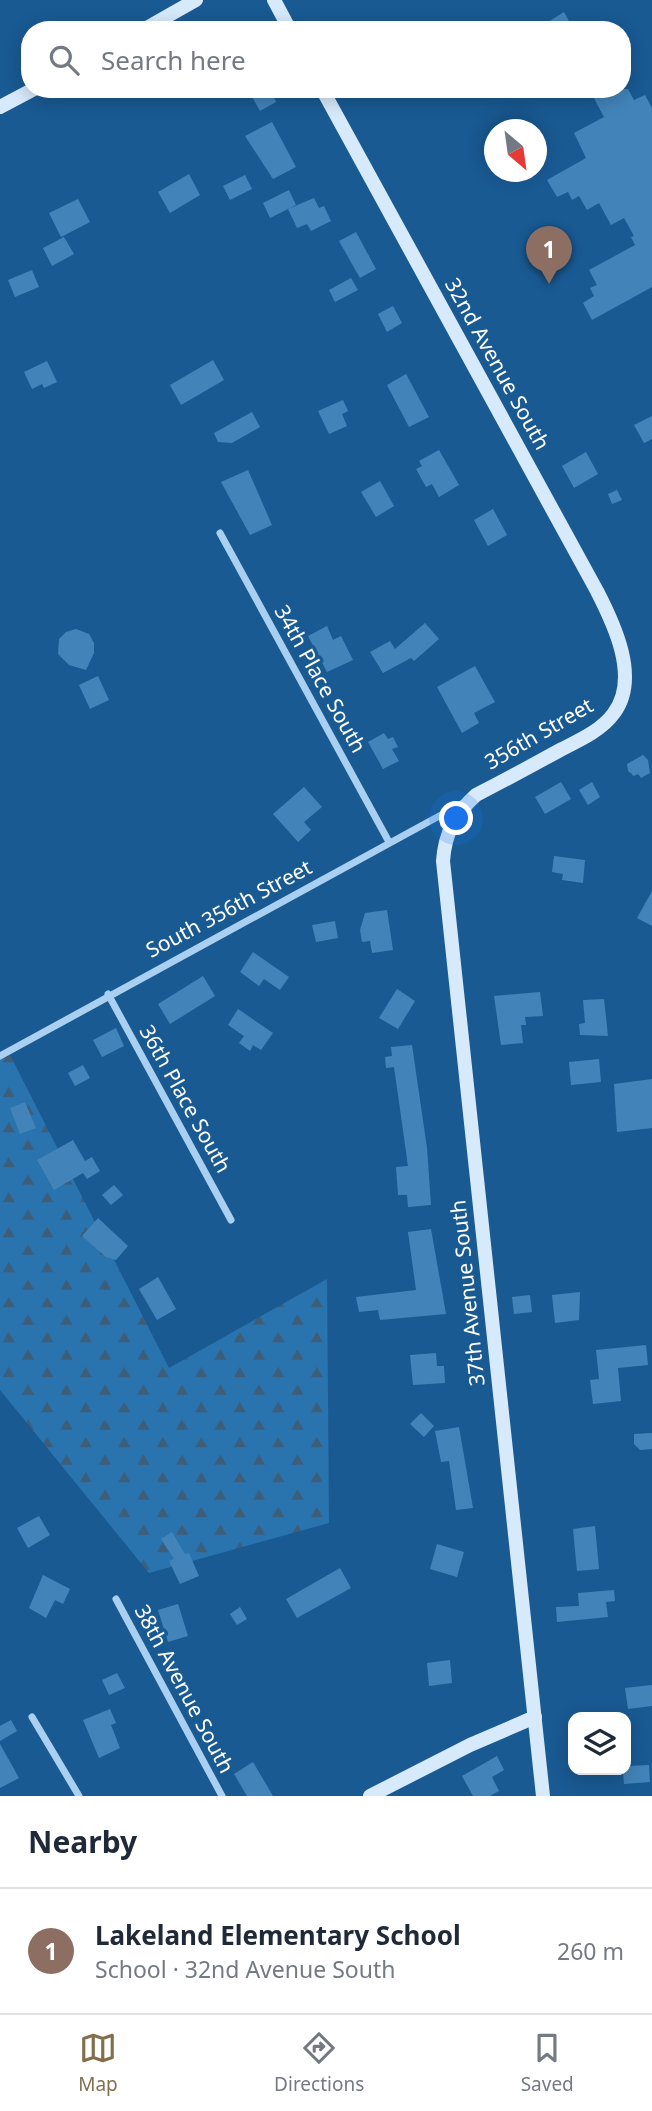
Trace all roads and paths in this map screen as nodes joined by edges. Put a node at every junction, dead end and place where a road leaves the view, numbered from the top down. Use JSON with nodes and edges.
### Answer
{"nodes":[{"id":1,"x":196,"y":0,"type":"edge"},
{"id":2,"x":274,"y":0,"type":"edge"},
{"id":3,"x":158,"y":21,"type":"edge"},
{"id":4,"x":285,"y":21,"type":"edge"},
{"id":5,"x":21,"y":96,"type":"edge"},
{"id":6,"x":327,"y":98,"type":"edge"},
{"id":7,"x":0,"y":107,"type":"edge"},
{"id":8,"x":220,"y":533,"type":"dead end"},
{"id":9,"x":624,"y":664,"type":"joint"},
{"id":10,"x":476,"y":795,"type":"junction"},
{"id":11,"x":389,"y":842,"type":"junction"},
{"id":12,"x":108,"y":994,"type":"junction"},
{"id":13,"x":0,"y":1056,"type":"edge"},
{"id":14,"x":231,"y":1220,"type":"dead end"},
{"id":15,"x":116,"y":1599,"type":"dead end"},
{"id":16,"x":32,"y":1717,"type":"dead end"},
{"id":17,"x":535,"y":1717,"type":"junction"},
{"id":18,"x":79,"y":1796,"type":"edge"},
{"id":19,"x":222,"y":1796,"type":"edge"},
{"id":20,"x":370,"y":1796,"type":"edge"},
{"id":21,"x":543,"y":1796,"type":"edge"}],
"edges":[{"from":1,"to":3,"type":"street"},
{"from":2,"to":4,"type":"street"},
{"from":5,"to":7,"type":"street"},
{"from":6,"to":9,"type":"street","name":"32nd Avenue South"},
{"from":8,"to":11,"type":"street","name":"34th Place South"},
{"from":9,"to":10,"type":"street","name":"356th Street"},
{"from":10,"to":11,"type":"street","name":"South 356th Street"},
{"from":10,"to":17,"type":"street","name":"37th Avenue South"},
{"from":11,"to":12,"type":"street","name":"South 356th Street"},
{"from":12,"to":13,"type":"street","name":"South 356th Street"},
{"from":12,"to":14,"type":"street","name":"36th Place South"},
{"from":15,"to":19,"type":"street","name":"38th Avenue South"},
{"from":16,"to":18,"type":"street"},
{"from":17,"to":20,"type":"street"},
{"from":17,"to":21,"type":"street","name":"37th Avenue South"}]}
